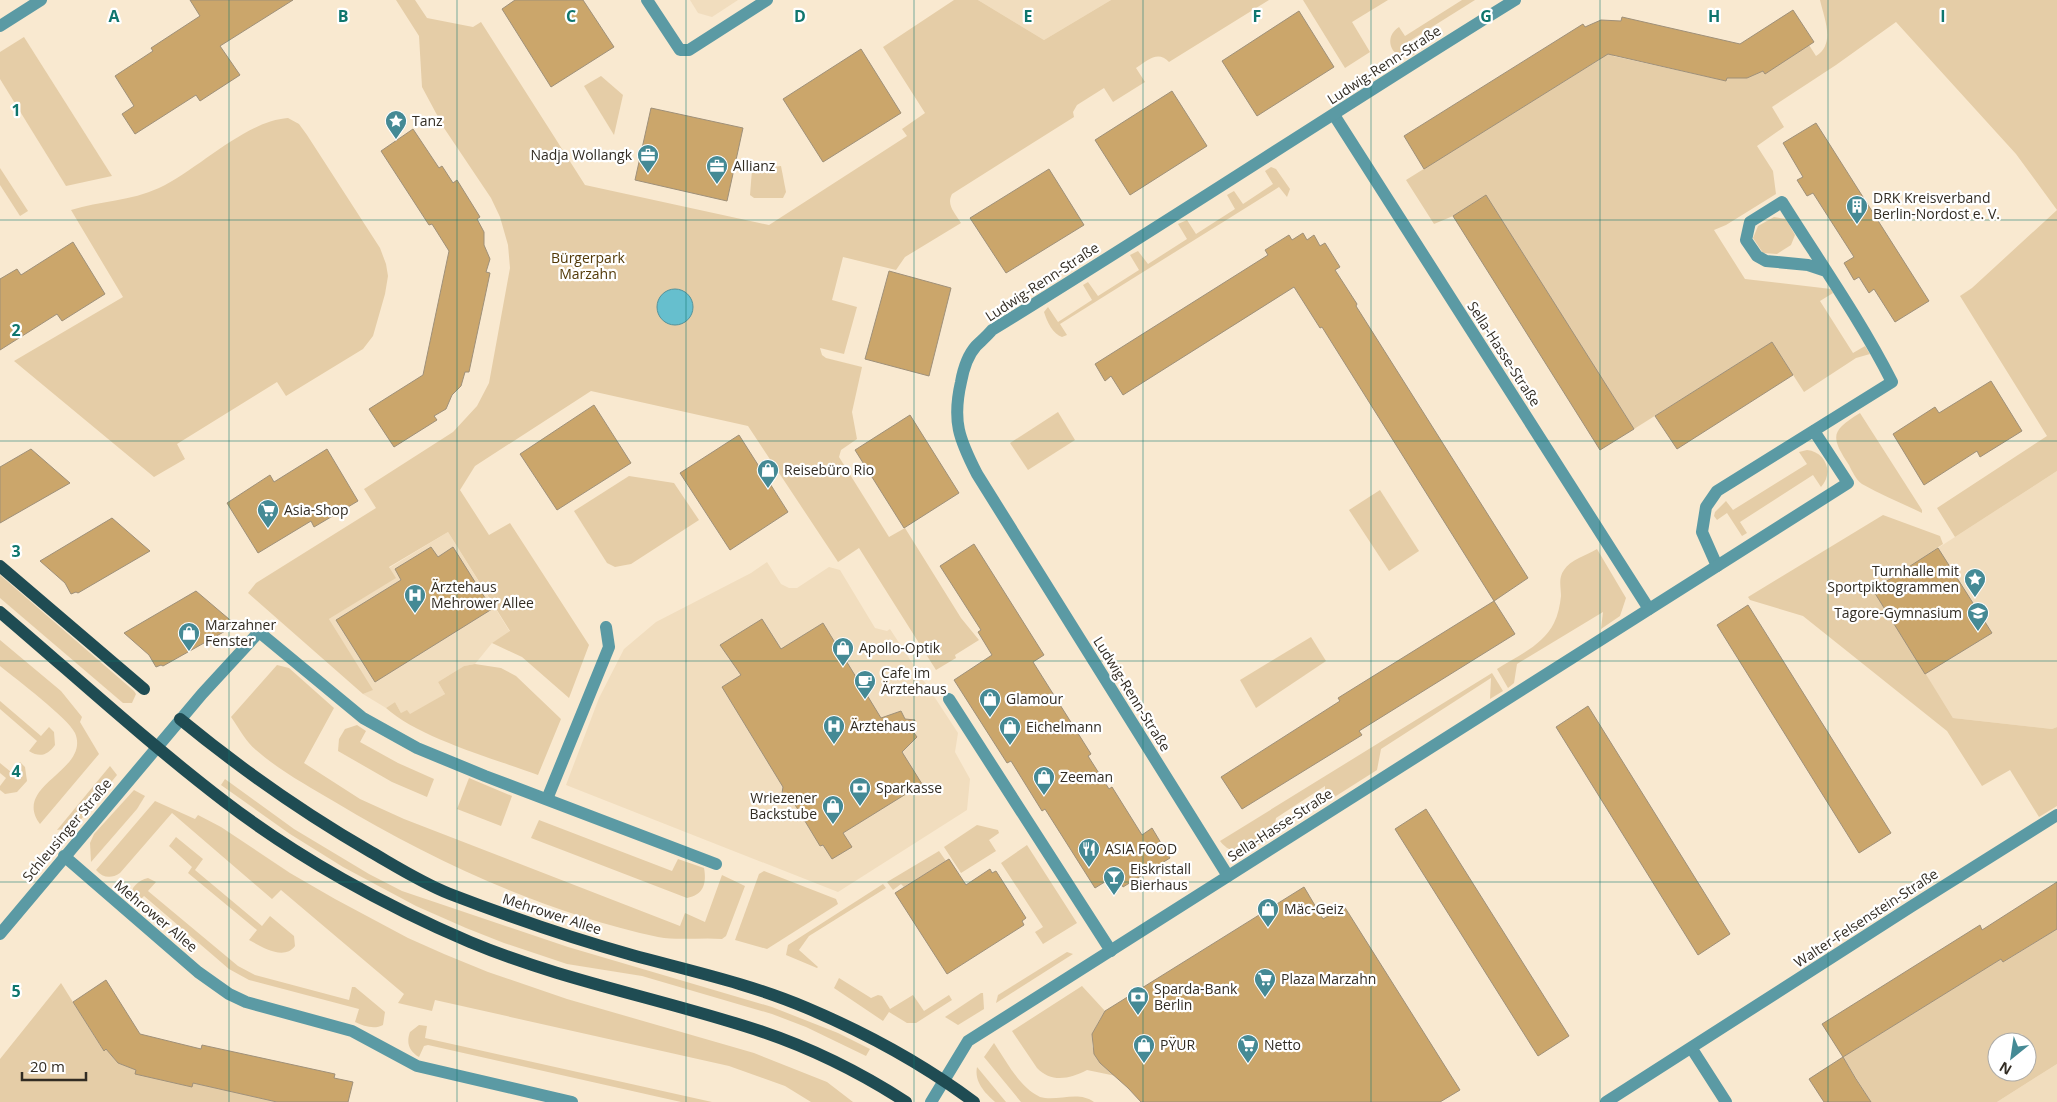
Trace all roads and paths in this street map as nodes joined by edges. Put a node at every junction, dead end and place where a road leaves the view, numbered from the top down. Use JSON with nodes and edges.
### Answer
{"nodes":[{"id":1,"x":41,"y":0,"type":"edge"},
{"id":2,"x":648,"y":0,"type":"edge"},
{"id":3,"x":767,"y":0,"type":"edge"},
{"id":4,"x":1515,"y":0,"type":"edge"},
{"id":5,"x":0,"y":26,"type":"edge"},
{"id":6,"x":1334,"y":115,"type":"junction"},
{"id":7,"x":1826,"y":272,"type":"junction"},
{"id":8,"x":1814,"y":430,"type":"junction"},
{"id":9,"x":0,"y":566,"type":"edge"},
{"id":10,"x":1717,"y":566,"type":"junction"},
{"id":11,"x":1649,"y":609,"type":"junction"},
{"id":12,"x":0,"y":612,"type":"edge"},
{"id":13,"x":606,"y":628,"type":"dead end"},
{"id":14,"x":144,"y":689,"type":"dead end"},
{"id":15,"x":949,"y":700,"type":"dead end"},
{"id":16,"x":180,"y":719,"type":"junction"},
{"id":17,"x":157,"y":747,"type":"junction"},
{"id":18,"x":547,"y":799,"type":"junction"},
{"id":19,"x":2057,"y":815,"type":"edge"},
{"id":20,"x":64,"y":856,"type":"junction"},
{"id":21,"x":716,"y":864,"type":"dead end"},
{"id":22,"x":1228,"y":876,"type":"junction"},
{"id":23,"x":0,"y":934,"type":"edge"},
{"id":24,"x":1112,"y":951,"type":"junction"},
{"id":25,"x":1692,"y":1049,"type":"junction"},
{"id":26,"x":943,"y":1080,"type":"junction"},
{"id":27,"x":572,"y":1102,"type":"edge"},
{"id":28,"x":906,"y":1102,"type":"edge"},
{"id":29,"x":931,"y":1102,"type":"edge"},
{"id":30,"x":974,"y":1102,"type":"edge"},
{"id":31,"x":1606,"y":1102,"type":"edge"},
{"id":32,"x":1726,"y":1102,"type":"edge"}],
"edges":[{"from":1,"to":5,"type":"street"},
{"from":2,"to":3,"type":"street"},
{"from":4,"to":6,"type":"street","name":"Ludwig-Renn-Straße"},
{"from":6,"to":11,"type":"street","name":"Sella-Hasse-Straße"},
{"from":6,"to":22,"type":"street","name":"Ludwig-Renn-Straße"},
{"from":7,"to":7,"type":"street"},
{"from":7,"to":8,"type":"street"},
{"from":8,"to":10,"type":"street"},
{"from":8,"to":10,"type":"street","name":"Sella-Hasse-Straße"},
{"from":9,"to":14,"type":"main road"},
{"from":10,"to":11,"type":"street","name":"Sella-Hasse-Straße"},
{"from":11,"to":22,"type":"street","name":"Sella-Hasse-Straße"},
{"from":12,"to":17,"type":"main road"},
{"from":13,"to":18,"type":"street"},
{"from":15,"to":24,"type":"street"},
{"from":16,"to":17,"type":"street"},
{"from":16,"to":18,"type":"street"},
{"from":16,"to":26,"type":"main road","name":"Mehrower Allee"},
{"from":17,"to":20,"type":"street","name":"Schleusinger Straße"},
{"from":17,"to":28,"type":"main road"},
{"from":18,"to":21,"type":"street"},
{"from":19,"to":25,"type":"street","name":"Walter-Felsenstein-Straße"},
{"from":20,"to":23,"type":"street","name":"Schleusinger Straße"},
{"from":20,"to":27,"type":"street","name":"Mehrower Allee"},
{"from":22,"to":24,"type":"street","name":"Sella-Hasse-Straße"},
{"from":24,"to":26,"type":"street","name":"Sella-Hasse-Straße"},
{"from":25,"to":31,"type":"street","name":"Walter-Felsenstein-Straße"},
{"from":25,"to":32,"type":"street"},
{"from":26,"to":29,"type":"street"},
{"from":26,"to":30,"type":"main road","name":"Mehrower Allee"}]}
